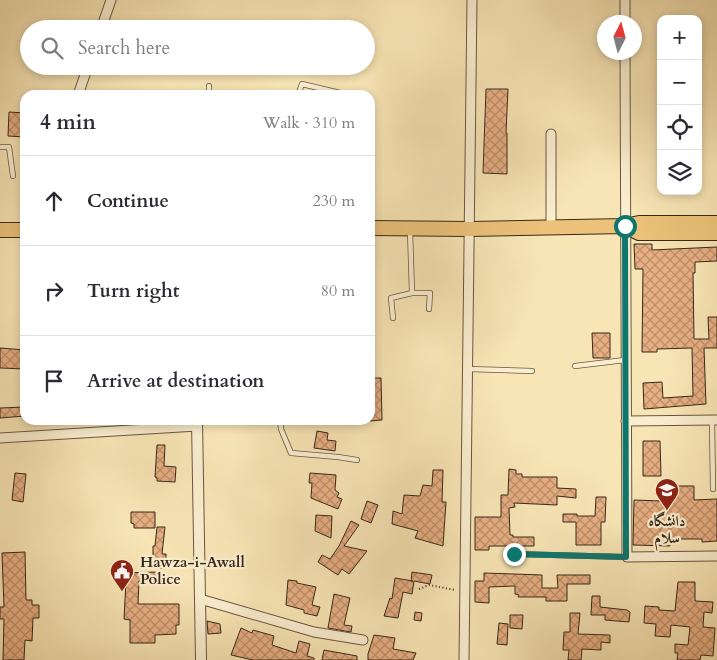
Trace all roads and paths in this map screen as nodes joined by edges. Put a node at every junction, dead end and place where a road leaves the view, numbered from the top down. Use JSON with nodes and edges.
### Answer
{"nodes":[{"id":1,"x":111,"y":0,"type":"edge"},
{"id":2,"x":472,"y":0,"type":"edge"},
{"id":3,"x":625,"y":0,"type":"edge"},
{"id":4,"x":625,"y":15,"type":"edge"},
{"id":5,"x":104,"y":20,"type":"edge"},
{"id":6,"x":625,"y":60,"type":"edge"},
{"id":7,"x":85,"y":75,"type":"edge"},
{"id":8,"x":209,"y":86,"type":"dead end"},
{"id":9,"x":80,"y":90,"type":"edge"},
{"id":10,"x":209,"y":90,"type":"edge"},
{"id":11,"x":300,"y":90,"type":"edge"},
{"id":12,"x":327,"y":90,"type":"edge"},
{"id":13,"x":551,"y":134,"type":"dead end"},
{"id":14,"x":0,"y":147,"type":"edge"},
{"id":15,"x":14,"y":176,"type":"dead end"},
{"id":16,"x":717,"y":223,"type":"edge"},
{"id":17,"x":625,"y":226,"type":"junction"},
{"id":18,"x":375,"y":228,"type":"edge"},
{"id":19,"x":550,"y":228,"type":"junction"},
{"id":20,"x":410,"y":229,"type":"junction"},
{"id":21,"x":469,"y":229,"type":"junction"},
{"id":22,"x":0,"y":230,"type":"edge"},
{"id":23,"x":20,"y":230,"type":"edge"},
{"id":24,"x":717,"y":233,"type":"edge"},
{"id":25,"x":412,"y":293,"type":"junction"},
{"id":26,"x":430,"y":309,"type":"dead end"},
{"id":27,"x":393,"y":318,"type":"dead end"},
{"id":28,"x":625,"y":360,"type":"junction"},
{"id":29,"x":575,"y":366,"type":"dead end"},
{"id":30,"x":468,"y":369,"type":"junction"},
{"id":31,"x":532,"y":370,"type":"dead end"},
{"id":32,"x":714,"y":420,"type":"edge"},
{"id":33,"x":626,"y":421,"type":"junction"},
{"id":34,"x":170,"y":425,"type":"edge"},
{"id":35,"x":196,"y":425,"type":"edge"},
{"id":36,"x":281,"y":425,"type":"edge"},
{"id":37,"x":0,"y":438,"type":"edge"},
{"id":38,"x":356,"y":460,"type":"dead end"},
{"id":39,"x":713,"y":489,"type":"dead end"},
{"id":40,"x":514,"y":554,"type":"dead end"},
{"id":41,"x":717,"y":556,"type":"edge"},
{"id":42,"x":626,"y":557,"type":"junction"},
{"id":43,"x":419,"y":589,"type":"dead end"},
{"id":44,"x":465,"y":592,"type":"junction"},
{"id":45,"x":200,"y":599,"type":"junction"},
{"id":46,"x":363,"y":640,"type":"dead end"},
{"id":47,"x":201,"y":660,"type":"edge"},
{"id":48,"x":464,"y":660,"type":"edge"}],
"edges":[{"from":1,"to":5,"type":"street"},
{"from":2,"to":21,"type":"street"},
{"from":3,"to":4,"type":"street"},
{"from":6,"to":17,"type":"street"},
{"from":7,"to":9,"type":"street"},
{"from":8,"to":10,"type":"lane"},
{"from":11,"to":12,"type":"lane"},
{"from":13,"to":19,"type":"street"},
{"from":14,"to":15,"type":"lane"},
{"from":16,"to":17,"type":"highway"},
{"from":17,"to":19,"type":"highway"},
{"from":17,"to":24,"type":"highway"},
{"from":17,"to":28,"type":"street"},
{"from":18,"to":20,"type":"highway"},
{"from":19,"to":21,"type":"highway"},
{"from":20,"to":21,"type":"highway"},
{"from":20,"to":25,"type":"lane"},
{"from":21,"to":30,"type":"street"},
{"from":22,"to":23,"type":"highway"},
{"from":25,"to":26,"type":"lane"},
{"from":25,"to":27,"type":"lane"},
{"from":28,"to":29,"type":"lane"},
{"from":28,"to":33,"type":"street"},
{"from":30,"to":31,"type":"lane"},
{"from":30,"to":44,"type":"street"},
{"from":32,"to":33,"type":"street"},
{"from":32,"to":39,"type":"lane"},
{"from":33,"to":42,"type":"street"},
{"from":34,"to":37,"type":"street"},
{"from":35,"to":45,"type":"street"},
{"from":36,"to":38,"type":"lane"},
{"from":40,"to":42,"type":"lane"},
{"from":41,"to":42,"type":"street"},
{"from":43,"to":44,"type":"path"},
{"from":44,"to":48,"type":"street"},
{"from":45,"to":46,"type":"street"},
{"from":45,"to":47,"type":"street"}]}
